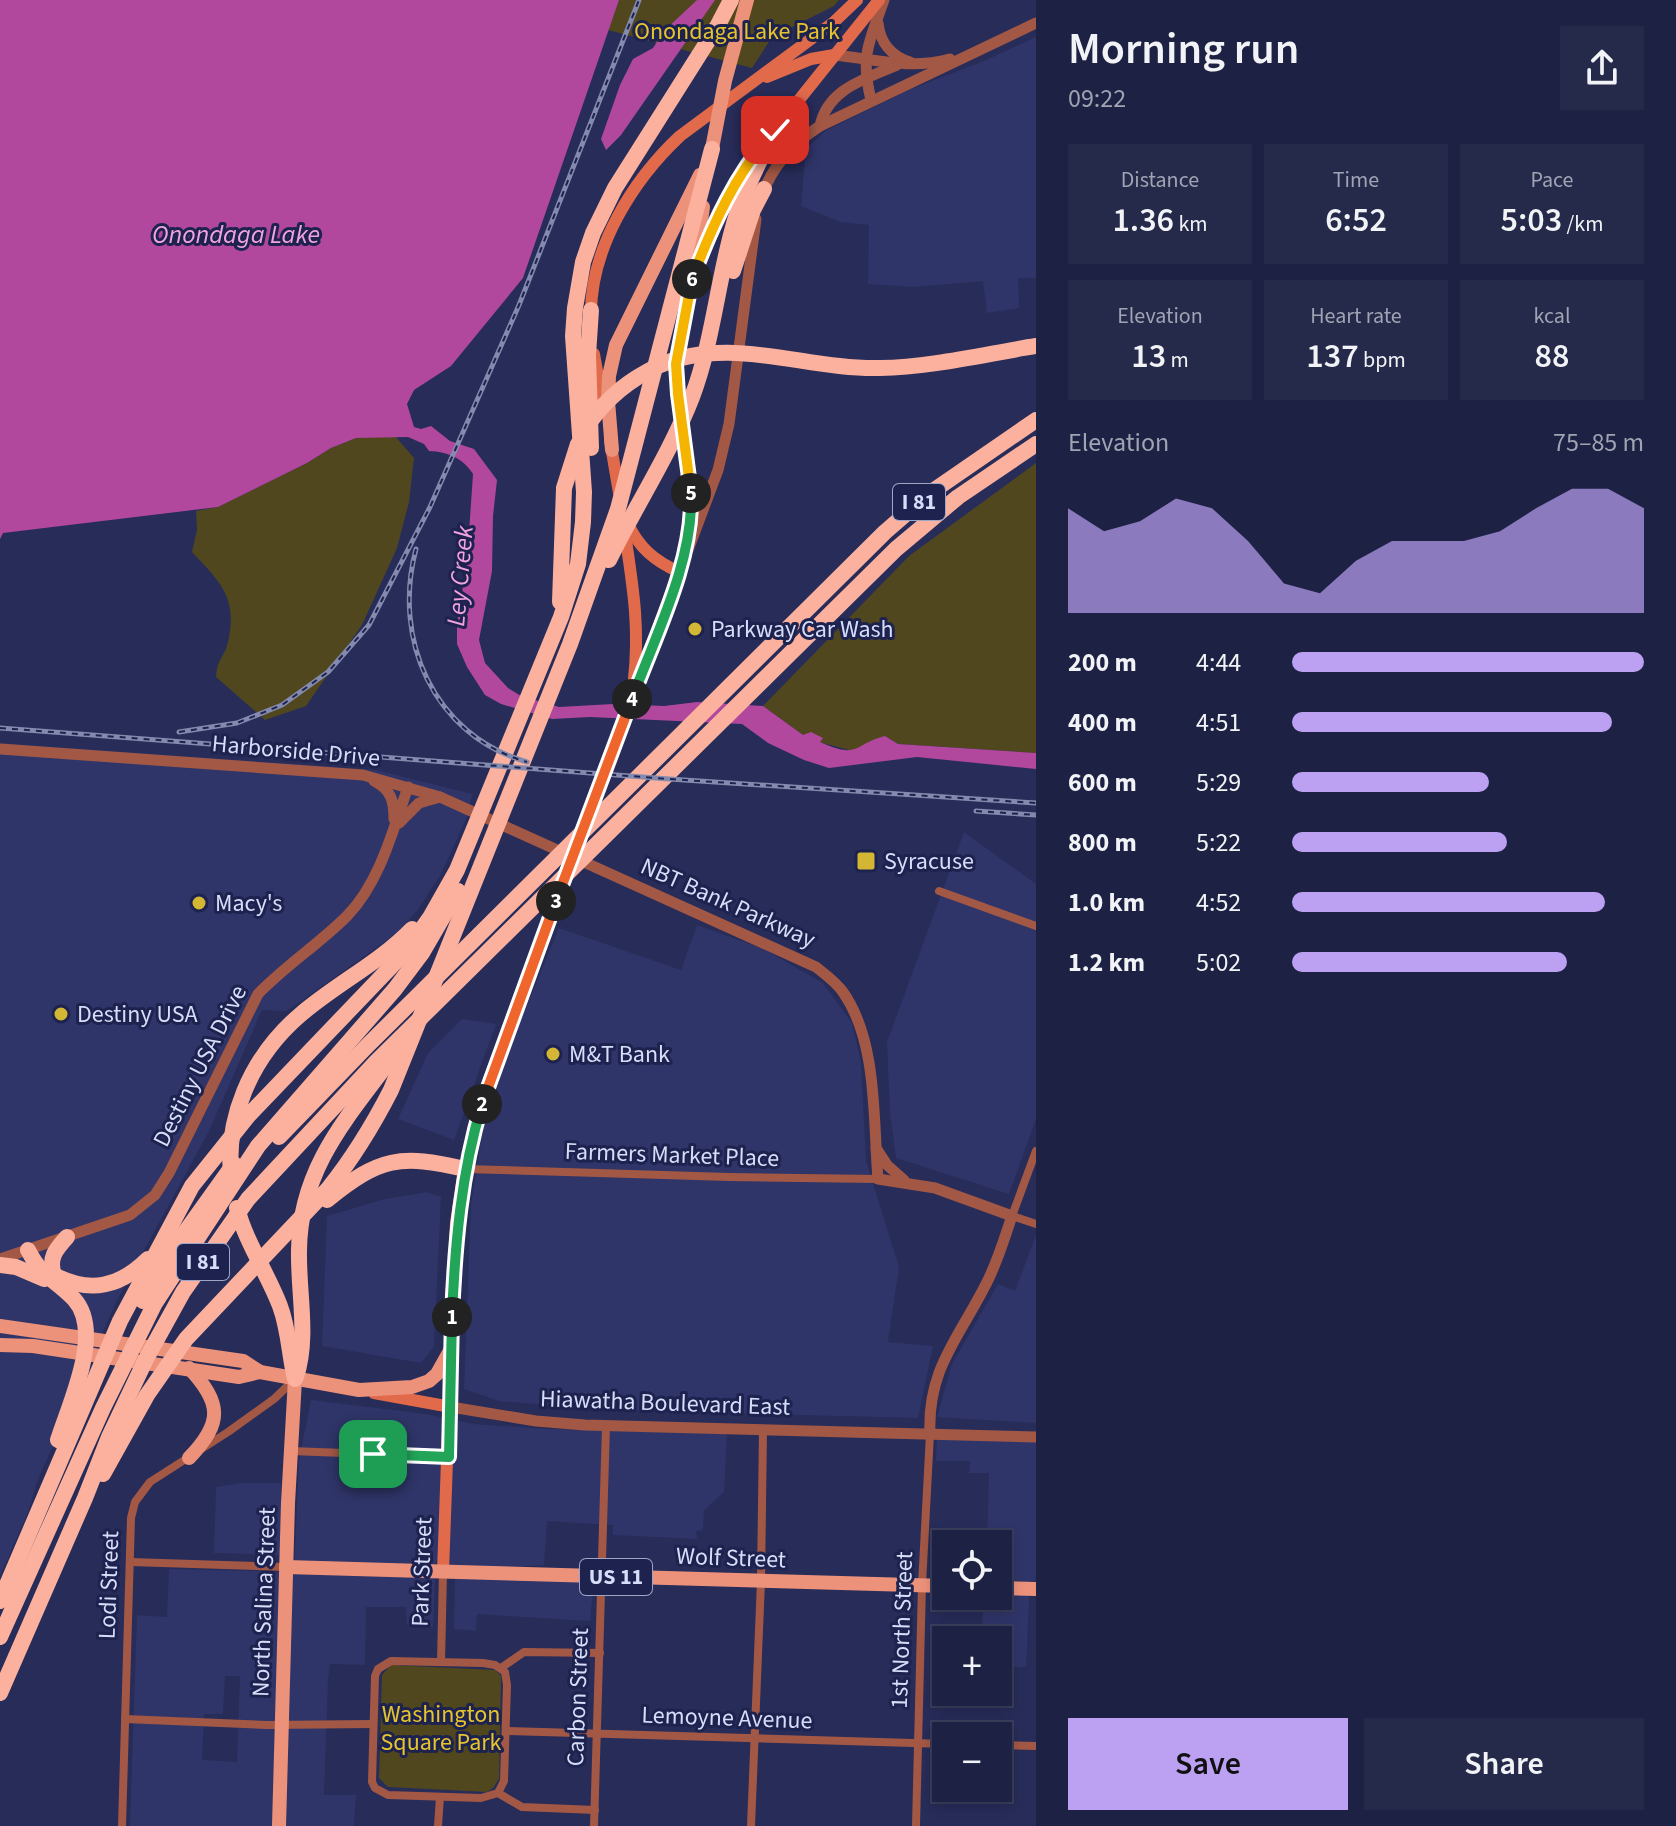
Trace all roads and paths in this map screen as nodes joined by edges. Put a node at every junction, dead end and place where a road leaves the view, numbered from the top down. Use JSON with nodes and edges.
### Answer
{"nodes":[{"id":1,"x":731,"y":0,"type":"edge"},
{"id":2,"x":747,"y":0,"type":"edge"},
{"id":3,"x":857,"y":0,"type":"edge"},
{"id":4,"x":881,"y":0,"type":"edge"},
{"id":5,"x":877,"y":19,"type":"junction"},
{"id":6,"x":1036,"y":23,"type":"edge"},
{"id":7,"x":966,"y":54,"type":"junction"},
{"id":8,"x":834,"y":55,"type":"junction"},
{"id":9,"x":865,"y":58,"type":"junction"},
{"id":10,"x":787,"y":62,"type":"junction"},
{"id":11,"x":918,"y":64,"type":"junction"},
{"id":12,"x":898,"y":65,"type":"junction"},
{"id":13,"x":866,"y":80,"type":"junction"},
{"id":14,"x":871,"y":100,"type":"junction"},
{"id":15,"x":820,"y":126,"type":"junction"},
{"id":16,"x":775,"y":130,"type":"junction"},
{"id":17,"x":712,"y":149,"type":"junction"},
{"id":18,"x":764,"y":189,"type":"junction"},
{"id":19,"x":693,"y":278,"type":"junction"},
{"id":20,"x":591,"y":310,"type":"junction"},
{"id":21,"x":1036,"y":346,"type":"edge"},
{"id":22,"x":699,"y":376,"type":"junction"},
{"id":23,"x":1036,"y":420,"type":"edge"},
{"id":24,"x":1036,"y":444,"type":"edge"},
{"id":25,"x":612,"y":450,"type":"junction"},
{"id":26,"x":629,"y":509,"type":"junction"},
{"id":27,"x":609,"y":548,"type":"junction"},
{"id":28,"x":679,"y":572,"type":"junction"},
{"id":29,"x":561,"y":640,"type":"junction"},
{"id":30,"x":631,"y":700,"type":"junction"},
{"id":31,"x":0,"y":749,"type":"edge"},
{"id":32,"x":363,"y":775,"type":"junction"},
{"id":33,"x":408,"y":787,"type":"junction"},
{"id":34,"x":440,"y":797,"type":"junction"},
{"id":35,"x":394,"y":829,"type":"junction"},
{"id":36,"x":473,"y":857,"type":"junction"},
{"id":37,"x":573,"y":858,"type":"junction"},
{"id":38,"x":939,"y":891,"type":"dead end"},
{"id":39,"x":445,"y":892,"type":"junction"},
{"id":40,"x":1036,"y":926,"type":"edge"},
{"id":41,"x":381,"y":978,"type":"junction"},
{"id":42,"x":423,"y":1016,"type":"junction"},
{"id":43,"x":875,"y":1147,"type":"junction"},
{"id":44,"x":1036,"y":1151,"type":"edge"},
{"id":45,"x":465,"y":1169,"type":"junction"},
{"id":46,"x":878,"y":1179,"type":"junction"},
{"id":47,"x":907,"y":1183,"type":"junction"},
{"id":48,"x":1012,"y":1216,"type":"junction"},
{"id":49,"x":1036,"y":1224,"type":"edge"},
{"id":50,"x":67,"y":1237,"type":"junction"},
{"id":51,"x":277,"y":1242,"type":"junction"},
{"id":52,"x":162,"y":1243,"type":"junction"},
{"id":53,"x":193,"y":1244,"type":"junction"},
{"id":54,"x":31,"y":1249,"type":"junction"},
{"id":55,"x":0,"y":1262,"type":"edge"},
{"id":56,"x":54,"y":1279,"type":"junction"},
{"id":57,"x":0,"y":1326,"type":"edge"},
{"id":58,"x":34,"y":1339,"type":"junction"},
{"id":59,"x":0,"y":1345,"type":"edge"},
{"id":60,"x":451,"y":1349,"type":"junction"},
{"id":61,"x":191,"y":1361,"type":"junction"},
{"id":62,"x":295,"y":1379,"type":"junction"},
{"id":63,"x":359,"y":1390,"type":"junction"},
{"id":64,"x":451,"y":1407,"type":"junction"},
{"id":65,"x":606,"y":1426,"type":"junction"},
{"id":66,"x":763,"y":1430,"type":"junction"},
{"id":67,"x":930,"y":1434,"type":"junction"},
{"id":68,"x":1036,"y":1437,"type":"edge"},
{"id":69,"x":291,"y":1451,"type":"junction"},
{"id":70,"x":82,"y":1455,"type":"junction"},
{"id":71,"x":449,"y":1457,"type":"junction"},
{"id":72,"x":189,"y":1458,"type":"junction"},
{"id":73,"x":85,"y":1498,"type":"junction"},
{"id":74,"x":34,"y":1522,"type":"junction"},
{"id":75,"x":130,"y":1562,"type":"junction"},
{"id":76,"x":286,"y":1567,"type":"junction"},
{"id":77,"x":443,"y":1572,"type":"junction"},
{"id":78,"x":603,"y":1576,"type":"junction"},
{"id":79,"x":761,"y":1581,"type":"junction"},
{"id":80,"x":922,"y":1585,"type":"junction"},
{"id":81,"x":932,"y":1585,"type":"edge"},
{"id":82,"x":1012,"y":1588,"type":"edge"},
{"id":83,"x":1036,"y":1589,"type":"edge"},
{"id":84,"x":0,"y":1601,"type":"edge"},
{"id":85,"x":0,"y":1637,"type":"edge"},
{"id":86,"x":600,"y":1653,"type":"junction"},
{"id":87,"x":441,"y":1662,"type":"junction"},
{"id":88,"x":501,"y":1668,"type":"junction"},
{"id":89,"x":0,"y":1693,"type":"edge"},
{"id":90,"x":125,"y":1719,"type":"junction"},
{"id":91,"x":373,"y":1724,"type":"junction"},
{"id":92,"x":282,"y":1725,"type":"junction"},
{"id":93,"x":506,"y":1731,"type":"junction"},
{"id":94,"x":596,"y":1734,"type":"junction"},
{"id":95,"x":754,"y":1738,"type":"junction"},
{"id":96,"x":919,"y":1743,"type":"junction"},
{"id":97,"x":932,"y":1743,"type":"edge"},
{"id":98,"x":1012,"y":1745,"type":"edge"},
{"id":99,"x":1036,"y":1746,"type":"edge"},
{"id":100,"x":498,"y":1793,"type":"junction"},
{"id":101,"x":440,"y":1797,"type":"junction"},
{"id":102,"x":595,"y":1810,"type":"junction"},
{"id":103,"x":122,"y":1826,"type":"edge"},
{"id":104,"x":279,"y":1826,"type":"edge"},
{"id":105,"x":438,"y":1826,"type":"edge"},
{"id":106,"x":594,"y":1826,"type":"edge"},
{"id":107,"x":751,"y":1826,"type":"edge"},
{"id":108,"x":916,"y":1826,"type":"edge"}],
"edges":[{"from":1,"to":29,"type":"highway"},
{"from":2,"to":17,"type":"main road"},
{"from":3,"to":10,"type":"main road"},
{"from":4,"to":5,"type":"street"},
{"from":4,"to":8,"type":"main road"},
{"from":5,"to":9,"type":"street"},
{"from":5,"to":11,"type":"street"},
{"from":6,"to":7,"type":"street"},
{"from":7,"to":11,"type":"street"},
{"from":7,"to":14,"type":"street","name":"Park Street"},
{"from":8,"to":9,"type":"street"},
{"from":8,"to":10,"type":"main road"},
{"from":8,"to":16,"type":"main road"},
{"from":9,"to":12,"type":"street"},
{"from":9,"to":13,"type":"street"},
{"from":10,"to":20,"type":"main road"},
{"from":11,"to":12,"type":"street"},
{"from":12,"to":13,"type":"street"},
{"from":13,"to":14,"type":"street"},
{"from":13,"to":15,"type":"street"},
{"from":14,"to":15,"type":"street","name":"Park Street"},
{"from":15,"to":18,"type":"street","name":"Park Street"},
{"from":16,"to":19,"type":"main road"},
{"from":16,"to":22,"type":"highway"},
{"from":17,"to":19,"type":"main road"},
{"from":17,"to":25,"type":"main road"},
{"from":17,"to":27,"type":"highway"},
{"from":18,"to":22,"type":"highway"},
{"from":18,"to":28,"type":"street","name":"Park Street"},
{"from":19,"to":28,"type":"main road"},
{"from":20,"to":25,"type":"main road"},
{"from":20,"to":29,"type":"highway"},
{"from":21,"to":29,"type":"highway"},
{"from":22,"to":26,"type":"highway"},
{"from":23,"to":53,"type":"highway","number":"I 81"},
{"from":24,"to":42,"type":"highway","number":"I 81"},
{"from":25,"to":26,"type":"main road"},
{"from":26,"to":27,"type":"highway"},
{"from":26,"to":28,"type":"main road"},
{"from":26,"to":30,"type":"main road"},
{"from":27,"to":29,"type":"highway"},
{"from":28,"to":30,"type":"main road","name":"Park Street"},
{"from":29,"to":36,"type":"highway"},
{"from":30,"to":37,"type":"main road","name":"Park Street"},
{"from":31,"to":32,"type":"street","name":"Harborside Drive"},
{"from":32,"to":33,"type":"street","name":"Harborside Drive"},
{"from":32,"to":35,"type":"street"},
{"from":33,"to":34,"type":"street","name":"Harborside Drive"},
{"from":33,"to":35,"type":"street","name":"Destiny USA Drive"},
{"from":34,"to":35,"type":"street"},
{"from":34,"to":37,"type":"street","name":"Harborside Drive"},
{"from":35,"to":50,"type":"street","name":"Destiny USA Drive"},
{"from":36,"to":39,"type":"highway"},
{"from":36,"to":51,"type":"highway"},
{"from":36,"to":53,"type":"highway"},
{"from":37,"to":43,"type":"street","name":"NBT Bank Parkway"},
{"from":37,"to":45,"type":"main road","name":"Park Street"},
{"from":38,"to":40,"type":"street"},
{"from":39,"to":41,"type":"highway"},
{"from":39,"to":62,"type":"highway"},
{"from":41,"to":52,"type":"highway"},
{"from":41,"to":70,"type":"highway"},
{"from":42,"to":62,"type":"highway"},
{"from":42,"to":73,"type":"highway","number":"I 81"},
{"from":43,"to":46,"type":"street","name":"NBT Bank Parkway"},
{"from":43,"to":47,"type":"street"},
{"from":44,"to":48,"type":"street"},
{"from":45,"to":46,"type":"street","name":"Farmers Market Place"},
{"from":45,"to":51,"type":"highway"},
{"from":45,"to":60,"type":"main road","name":"Park Street"},
{"from":46,"to":47,"type":"street"},
{"from":47,"to":48,"type":"street"},
{"from":48,"to":49,"type":"street"},
{"from":48,"to":67,"type":"street"},
{"from":50,"to":54,"type":"street","name":"Destiny USA Drive"},
{"from":50,"to":56,"type":"highway"},
{"from":51,"to":73,"type":"highway"},
{"from":52,"to":56,"type":"highway"},
{"from":52,"to":74,"type":"highway"},
{"from":53,"to":70,"type":"highway","number":"I 81"},
{"from":54,"to":55,"type":"street","name":"Destiny USA Drive"},
{"from":54,"to":56,"type":"highway"},
{"from":55,"to":56,"type":"highway"},
{"from":56,"to":74,"type":"highway"},
{"from":57,"to":58,"type":"main road"},
{"from":58,"to":59,"type":"main road"},
{"from":58,"to":61,"type":"main road","name":"Hiawatha Boulevard East"},
{"from":60,"to":63,"type":"main road"},
{"from":60,"to":64,"type":"main road","name":"Park Street"},
{"from":61,"to":62,"type":"main road","name":"Hiawatha Boulevard East"},
{"from":61,"to":72,"type":"main road"},
{"from":62,"to":63,"type":"main road","name":"Hiawatha Boulevard East"},
{"from":62,"to":69,"type":"main road","name":"North Salina Street"},
{"from":62,"to":72,"type":"street","name":"Lodi Street"},
{"from":63,"to":64,"type":"main road","name":"Hiawatha Boulevard East"},
{"from":64,"to":65,"type":"street","name":"Hiawatha Boulevard East"},
{"from":64,"to":71,"type":"main road","name":"Park Street"},
{"from":65,"to":66,"type":"street","name":"Hiawatha Boulevard East"},
{"from":65,"to":78,"type":"street","name":"Carbon Street"},
{"from":66,"to":67,"type":"street","name":"Hiawatha Boulevard East"},
{"from":66,"to":79,"type":"street"},
{"from":67,"to":68,"type":"street","name":"Hiawatha Boulevard East"},
{"from":67,"to":80,"type":"street","name":"1st North Street"},
{"from":69,"to":71,"type":"street"},
{"from":69,"to":76,"type":"main road","name":"North Salina Street"},
{"from":70,"to":85,"type":"highway","number":"I 81"},
{"from":71,"to":77,"type":"main road","name":"Park Street"},
{"from":72,"to":75,"type":"street","name":"Lodi Street"},
{"from":73,"to":89,"type":"highway","number":"I 81"},
{"from":74,"to":84,"type":"highway"},
{"from":75,"to":76,"type":"street","name":"Wolf Street"},
{"from":75,"to":90,"type":"street","name":"Lodi Street"},
{"from":76,"to":77,"type":"main road","name":"Wolf Street","number":"US 11"},
{"from":76,"to":92,"type":"main road","name":"North Salina Street"},
{"from":77,"to":78,"type":"main road","name":"Wolf Street","number":"US 11"},
{"from":77,"to":87,"type":"street","name":"Park Street"},
{"from":78,"to":79,"type":"main road","name":"Wolf Street","number":"US 11"},
{"from":78,"to":86,"type":"street","name":"Carbon Street"},
{"from":79,"to":80,"type":"main road","name":"Wolf Street","number":"US 11"},
{"from":79,"to":95,"type":"street"},
{"from":80,"to":81,"type":"main road","name":"Wolf Street","number":"US 11"},
{"from":80,"to":96,"type":"street","name":"1st North Street"},
{"from":82,"to":83,"type":"main road"},
{"from":86,"to":88,"type":"street"},
{"from":86,"to":94,"type":"street","name":"Carbon Street"},
{"from":87,"to":88,"type":"street"},
{"from":87,"to":91,"type":"street"},
{"from":88,"to":93,"type":"street"},
{"from":90,"to":92,"type":"street"},
{"from":90,"to":103,"type":"street","name":"Lodi Street"},
{"from":91,"to":92,"type":"street"},
{"from":91,"to":101,"type":"street"},
{"from":92,"to":104,"type":"main road","name":"North Salina Street"},
{"from":93,"to":94,"type":"street","name":"Lemoyne Avenue"},
{"from":93,"to":100,"type":"street"},
{"from":94,"to":95,"type":"street","name":"Lemoyne Avenue"},
{"from":94,"to":102,"type":"street","name":"Carbon Street"},
{"from":95,"to":96,"type":"street","name":"Lemoyne Avenue"},
{"from":95,"to":107,"type":"street"},
{"from":96,"to":97,"type":"street","name":"Lemoyne Avenue"},
{"from":96,"to":108,"type":"street","name":"1st North Street"},
{"from":98,"to":99,"type":"street"},
{"from":100,"to":101,"type":"street"},
{"from":100,"to":102,"type":"street"},
{"from":101,"to":105,"type":"street"},
{"from":102,"to":106,"type":"street","name":"Carbon Street"}]}
